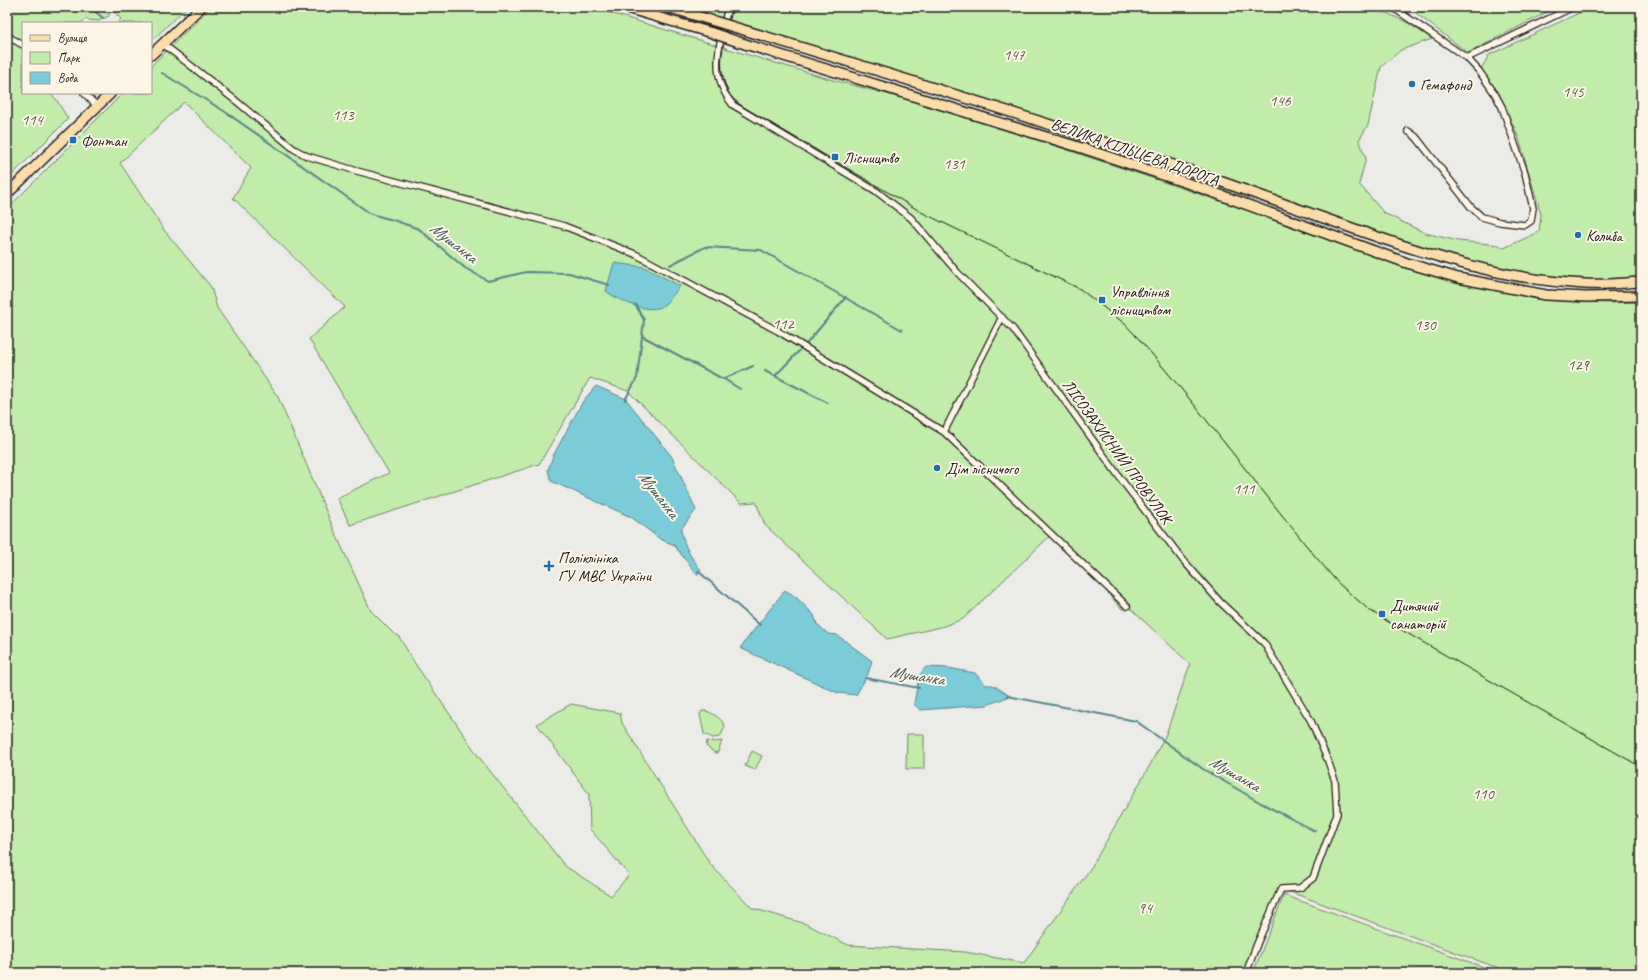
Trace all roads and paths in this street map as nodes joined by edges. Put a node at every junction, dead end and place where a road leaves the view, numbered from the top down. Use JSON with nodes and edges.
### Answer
{"nodes":[{"id":1,"x":201,"y":7,"type":"edge"},
{"id":2,"x":623,"y":7,"type":"edge"},
{"id":3,"x":666,"y":7,"type":"edge"},
{"id":4,"x":728,"y":7,"type":"edge"},
{"id":5,"x":1392,"y":7,"type":"edge"},
{"id":6,"x":1573,"y":7,"type":"edge"},
{"id":7,"x":7,"y":36,"type":"edge"},
{"id":8,"x":22,"y":44,"type":"edge"},
{"id":9,"x":163,"y":44,"type":"junction"},
{"id":10,"x":152,"y":55,"type":"edge"},
{"id":11,"x":1467,"y":58,"type":"junction"},
{"id":12,"x":85,"y":94,"type":"edge"},
{"id":13,"x":110,"y":94,"type":"edge"},
{"id":14,"x":97,"y":106,"type":"junction"},
{"id":15,"x":1408,"y":131,"type":"dead end"},
{"id":16,"x":7,"y":194,"type":"edge"},
{"id":17,"x":1641,"y":282,"type":"edge"},
{"id":18,"x":1641,"y":296,"type":"edge"},
{"id":19,"x":1002,"y":317,"type":"junction"},
{"id":20,"x":944,"y":432,"type":"junction"},
{"id":21,"x":1127,"y":606,"type":"dead end"},
{"id":22,"x":1246,"y":973,"type":"edge"}],
"edges":[{"from":1,"to":9,"type":"main road"},
{"from":2,"to":18,"type":"main road","name":"ВЕЛИКА КІЛЬЦЕВА ДОРОГА","bridge":true},
{"from":3,"to":17,"type":"main road","name":"ВЕЛИКА КІЛЬЦЕВА ДОРОГА","bridge":true},
{"from":4,"to":19,"type":"street","name":"ЛІСОЗАХИСНИЙ ПРОВУЛОК"},
{"from":5,"to":11,"type":"street"},
{"from":6,"to":11,"type":"street"},
{"from":7,"to":8,"type":"street"},
{"from":9,"to":10,"type":"main road"},
{"from":9,"to":20,"type":"street"},
{"from":11,"to":15,"type":"street"},
{"from":12,"to":14,"type":"street"},
{"from":13,"to":14,"type":"main road"},
{"from":14,"to":16,"type":"main road"},
{"from":19,"to":20,"type":"street"},
{"from":19,"to":22,"type":"street","name":"ЛІСОЗАХИСНИЙ ПРОВУЛОК"},
{"from":20,"to":21,"type":"street"}]}
